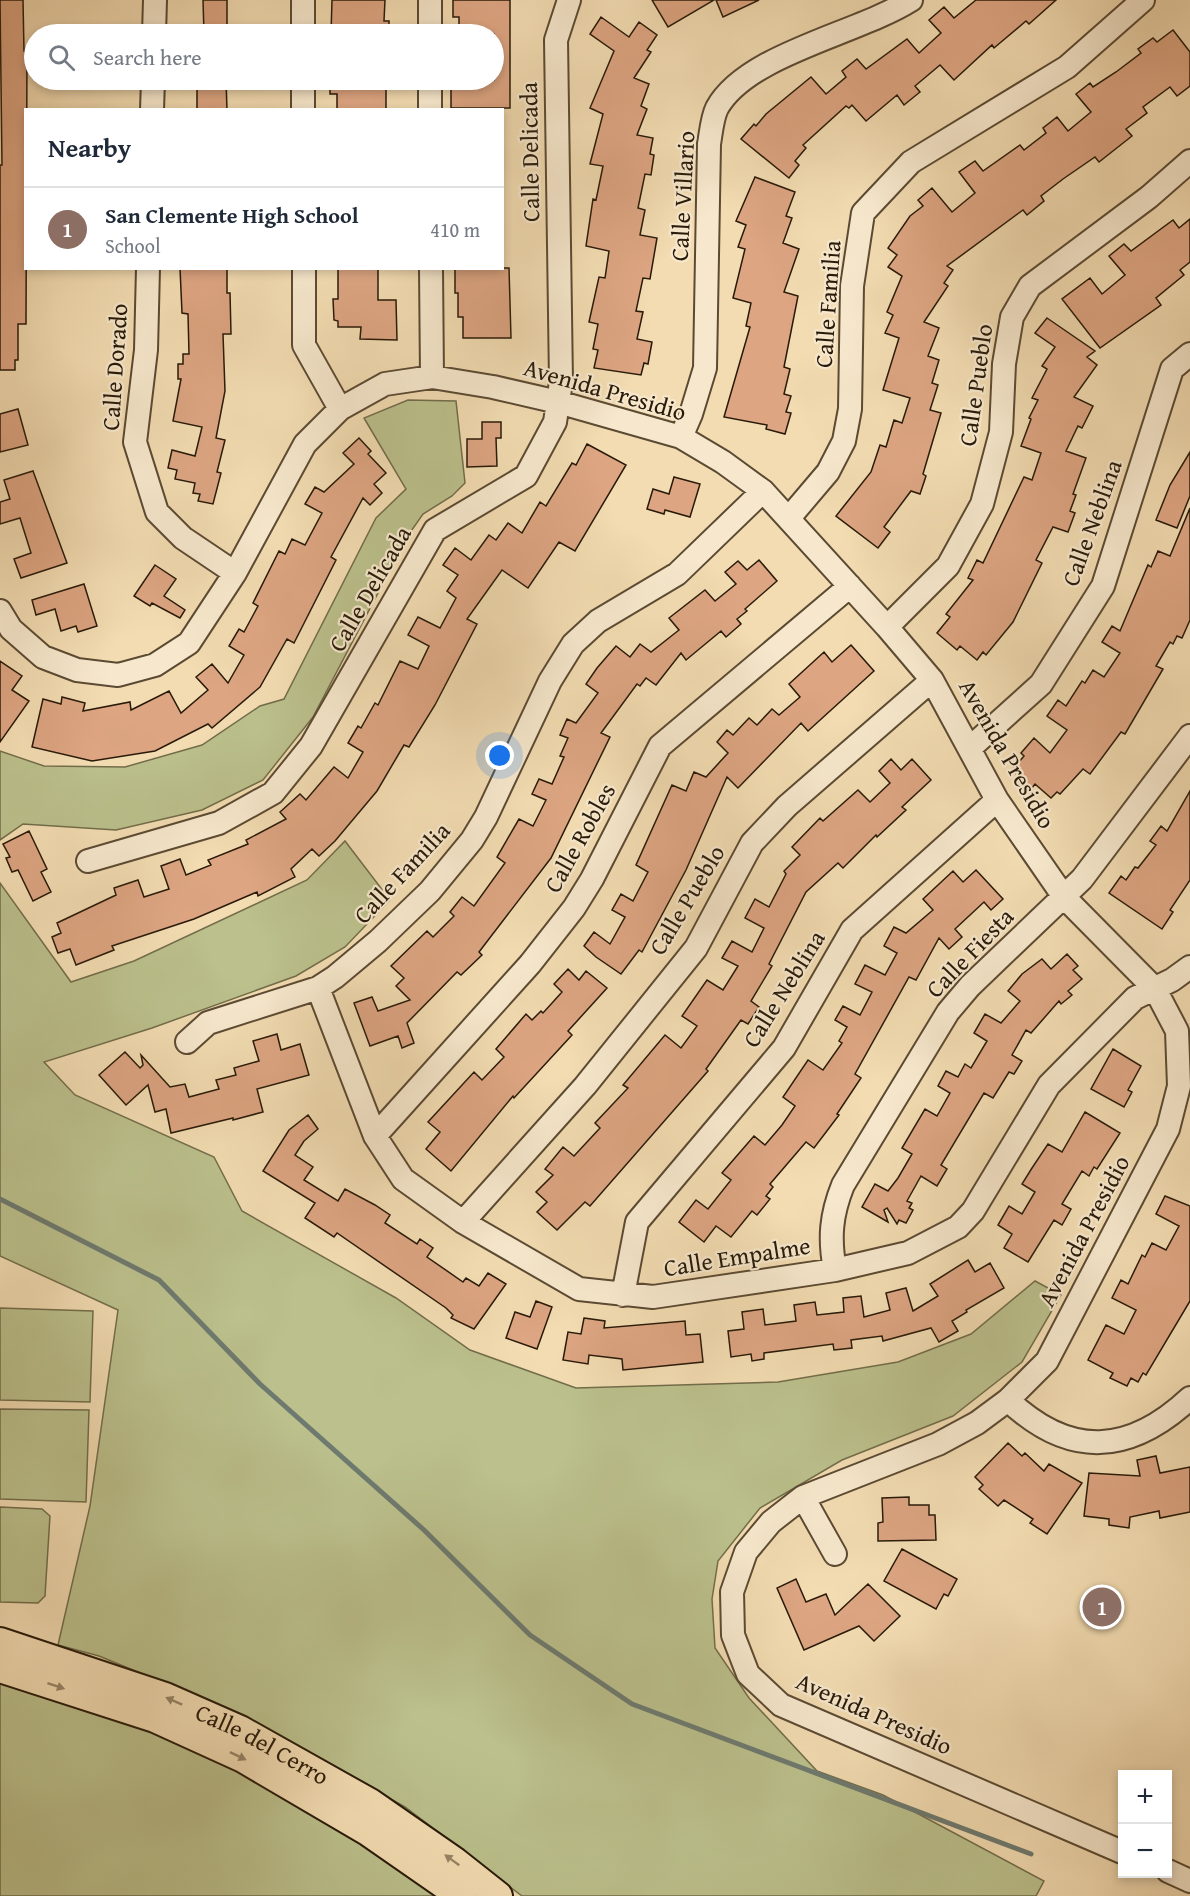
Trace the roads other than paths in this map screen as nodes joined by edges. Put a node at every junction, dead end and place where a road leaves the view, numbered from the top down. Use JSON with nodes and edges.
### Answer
{"nodes":[{"id":1,"x":155,"y":0,"type":"edge"},
{"id":2,"x":303,"y":0,"type":"edge"},
{"id":3,"x":430,"y":0,"type":"edge"},
{"id":4,"x":568,"y":0,"type":"edge"},
{"id":5,"x":911,"y":0,"type":"edge"},
{"id":6,"x":1143,"y":0,"type":"edge"},
{"id":7,"x":154,"y":24,"type":"edge"},
{"id":8,"x":303,"y":24,"type":"edge"},
{"id":9,"x":430,"y":24,"type":"edge"},
{"id":10,"x":153,"y":90,"type":"edge"},
{"id":11,"x":303,"y":90,"type":"edge"},
{"id":12,"x":430,"y":90,"type":"edge"},
{"id":13,"x":152,"y":108,"type":"edge"},
{"id":14,"x":303,"y":108,"type":"edge"},
{"id":15,"x":430,"y":108,"type":"edge"},
{"id":16,"x":1190,"y":161,"type":"edge"},
{"id":17,"x":148,"y":270,"type":"edge"},
{"id":18,"x":304,"y":270,"type":"edge"},
{"id":19,"x":431,"y":270,"type":"edge"},
{"id":20,"x":1190,"y":354,"type":"edge"},
{"id":21,"x":432,"y":377,"type":"junction"},
{"id":22,"x":558,"y":402,"type":"junction"},
{"id":23,"x":340,"y":409,"type":"junction"},
{"id":24,"x":681,"y":437,"type":"junction"},
{"id":25,"x":763,"y":491,"type":"junction"},
{"id":26,"x":789,"y":518,"type":"junction"},
{"id":27,"x":235,"y":573,"type":"junction"},
{"id":28,"x":850,"y":586,"type":"junction"},
{"id":29,"x":0,"y":611,"type":"edge"},
{"id":30,"x":887,"y":627,"type":"junction"},
{"id":31,"x":932,"y":680,"type":"junction"},
{"id":32,"x":1190,"y":736,"type":"edge"},
{"id":33,"x":970,"y":748,"type":"junction"},
{"id":34,"x":997,"y":800,"type":"junction"},
{"id":35,"x":88,"y":861,"type":"dead end"},
{"id":36,"x":1064,"y":897,"type":"junction"},
{"id":37,"x":1190,"y":967,"type":"edge"},
{"id":38,"x":318,"y":988,"type":"junction"},
{"id":39,"x":1155,"y":989,"type":"junction"},
{"id":40,"x":187,"y":1042,"type":"dead end"},
{"id":41,"x":1182,"y":1107,"type":"edge"},
{"id":42,"x":375,"y":1136,"type":"junction"},
{"id":43,"x":463,"y":1222,"type":"junction"},
{"id":44,"x":835,"y":1270,"type":"junction"},
{"id":45,"x":623,"y":1295,"type":"junction"},
{"id":46,"x":1190,"y":1398,"type":"edge"},
{"id":47,"x":1008,"y":1400,"type":"junction"},
{"id":48,"x":803,"y":1497,"type":"junction"},
{"id":49,"x":835,"y":1554,"type":"dead end"},
{"id":50,"x":0,"y":1642,"type":"edge"},
{"id":51,"x":0,"y":1668,"type":"edge"},
{"id":52,"x":1118,"y":1850,"type":"edge"},
{"id":53,"x":1172,"y":1873,"type":"edge"},
{"id":54,"x":1190,"y":1881,"type":"edge"},
{"id":55,"x":461,"y":1896,"type":"edge"},
{"id":56,"x":498,"y":1896,"type":"edge"}],
"edges":[{"from":1,"to":7,"type":"street"},
{"from":2,"to":8,"type":"street"},
{"from":3,"to":9,"type":"street"},
{"from":4,"to":22,"type":"street","name":"Calle Delicada"},
{"from":5,"to":24,"type":"street","name":"Calle Villario"},
{"from":6,"to":26,"type":"street","name":"Calle Familia"},
{"from":10,"to":13,"type":"street"},
{"from":11,"to":14,"type":"street"},
{"from":12,"to":15,"type":"street"},
{"from":16,"to":30,"type":"street","name":"Calle Pueblo"},
{"from":17,"to":27,"type":"street","name":"Calle Dorado"},
{"from":18,"to":23,"type":"street"},
{"from":19,"to":21,"type":"street"},
{"from":20,"to":33,"type":"street","name":"Calle Neblina"},
{"from":21,"to":22,"type":"street","name":"Avenida Presidio"},
{"from":21,"to":23,"type":"street","name":"Avenida Presidio"},
{"from":22,"to":24,"type":"street","name":"Avenida Presidio"},
{"from":22,"to":35,"type":"street","name":"Calle Delicada"},
{"from":23,"to":27,"type":"street","name":"Avenida Presidio"},
{"from":24,"to":25,"type":"street","name":"Avenida Presidio"},
{"from":25,"to":26,"type":"street","name":"Avenida Presidio"},
{"from":25,"to":38,"type":"street","name":"Calle Familia"},
{"from":26,"to":28,"type":"street","name":"Avenida Presidio"},
{"from":27,"to":29,"type":"street","name":"Avenida Presidio"},
{"from":28,"to":30,"type":"street","name":"Avenida Presidio"},
{"from":28,"to":42,"type":"street","name":"Calle Robles"},
{"from":30,"to":31,"type":"street","name":"Avenida Presidio"},
{"from":31,"to":33,"type":"street","name":"Avenida Presidio"},
{"from":31,"to":43,"type":"street","name":"Calle Pueblo"},
{"from":32,"to":36,"type":"street","name":"Calle Fiesta"},
{"from":33,"to":34,"type":"street","name":"Avenida Presidio"},
{"from":34,"to":36,"type":"street","name":"Avenida Presidio"},
{"from":34,"to":45,"type":"street","name":"Calle Neblina"},
{"from":36,"to":39,"type":"street","name":"Avenida Presidio"},
{"from":36,"to":44,"type":"street","name":"Calle Fiesta"},
{"from":37,"to":39,"type":"street","name":"Calle Empalme"},
{"from":38,"to":40,"type":"street","name":"Calle Familia"},
{"from":38,"to":42,"type":"street","name":"Calle Empalme"},
{"from":39,"to":41,"type":"street","name":"Avenida Presidio"},
{"from":39,"to":44,"type":"street","name":"Calle Empalme"},
{"from":41,"to":47,"type":"street","name":"Avenida Presidio"},
{"from":42,"to":43,"type":"street","name":"Calle Empalme"},
{"from":43,"to":45,"type":"street","name":"Calle Empalme"},
{"from":44,"to":45,"type":"street","name":"Calle Empalme"},
{"from":46,"to":47,"type":"street"},
{"from":47,"to":48,"type":"street","name":"Avenida Presidio"},
{"from":48,"to":49,"type":"street"},
{"from":48,"to":52,"type":"street","name":"Avenida Presidio"},
{"from":56,"to":50,"type":"main road","name":"Calle del Cerro","one_way":true},
{"from":51,"to":55,"type":"main road","name":"Calle del Cerro","one_way":true},
{"from":53,"to":54,"type":"street"}]}
